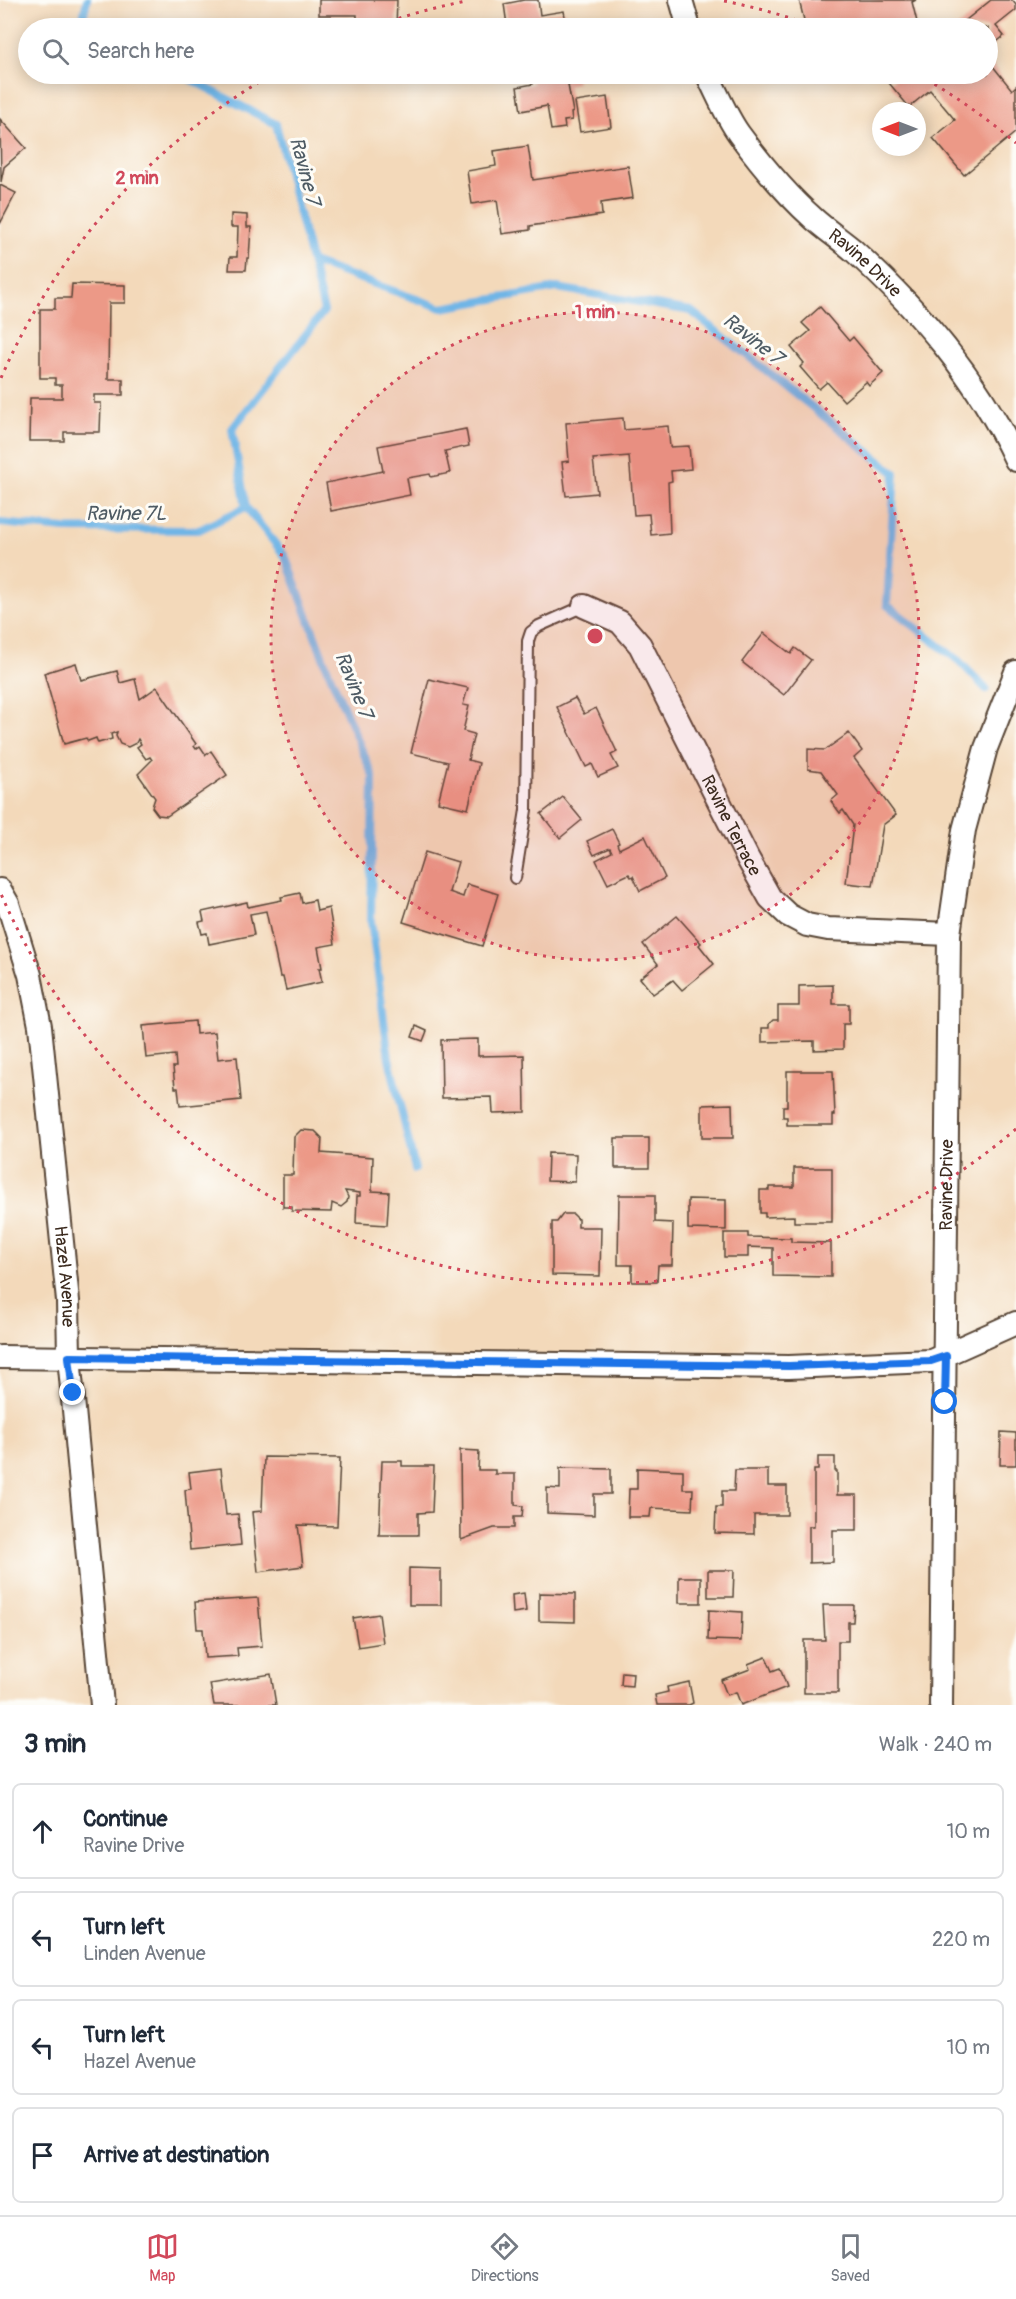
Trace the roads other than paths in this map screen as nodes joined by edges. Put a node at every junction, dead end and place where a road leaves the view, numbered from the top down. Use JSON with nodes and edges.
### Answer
{"nodes":[{"id":1,"x":681,"y":0,"type":"edge"},
{"id":2,"x":686,"y":18,"type":"edge"},
{"id":3,"x":712,"y":84,"type":"edge"},
{"id":4,"x":1016,"y":460,"type":"edge"},
{"id":5,"x":584,"y":606,"type":"joint"},
{"id":6,"x":1016,"y":672,"type":"edge"},
{"id":7,"x":515,"y":878,"type":"dead end"},
{"id":8,"x":0,"y":890,"type":"edge"},
{"id":9,"x":949,"y":934,"type":"junction"},
{"id":10,"x":1016,"y":1323,"type":"edge"},
{"id":11,"x":946,"y":1356,"type":"junction"},
{"id":12,"x":0,"y":1357,"type":"edge"},
{"id":13,"x":69,"y":1357,"type":"junction"},
{"id":14,"x":102,"y":1705,"type":"edge"},
{"id":15,"x":941,"y":1705,"type":"edge"}],
"edges":[{"from":1,"to":2,"type":"street"},
{"from":3,"to":4,"type":"street","name":"Ravine Drive"},
{"from":5,"to":7,"type":"lane"},
{"from":5,"to":9,"type":"street","name":"Ravine Terrace"},
{"from":6,"to":9,"type":"street","name":"Ravine Drive"},
{"from":8,"to":13,"type":"street","name":"Hazel Avenue"},
{"from":9,"to":11,"type":"street","name":"Ravine Drive"},
{"from":10,"to":11,"type":"street"},
{"from":11,"to":13,"type":"street"},
{"from":11,"to":15,"type":"street","name":"Ravine Drive"},
{"from":12,"to":13,"type":"street"},
{"from":13,"to":14,"type":"street","name":"Hazel Avenue"}]}
